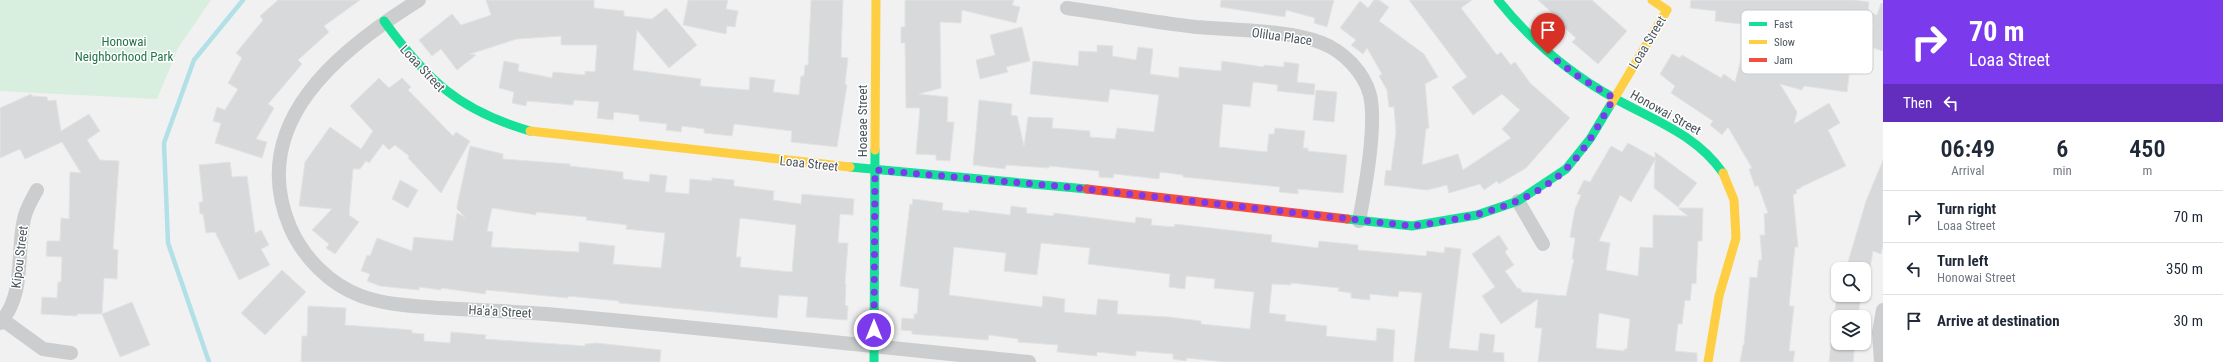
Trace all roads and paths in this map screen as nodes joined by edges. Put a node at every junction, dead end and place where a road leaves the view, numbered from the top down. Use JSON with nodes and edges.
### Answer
{"nodes":[{"id":1,"x":419,"y":0,"type":"edge"},
{"id":2,"x":876,"y":0,"type":"edge"},
{"id":3,"x":1498,"y":0,"type":"edge"},
{"id":4,"x":1652,"y":0,"type":"edge"},
{"id":5,"x":1670,"y":5,"type":"edge"},
{"id":6,"x":1067,"y":8,"type":"dead end"},
{"id":7,"x":384,"y":21,"type":"junction"},
{"id":8,"x":1614,"y":98,"type":"junction"},
{"id":9,"x":875,"y":170,"type":"junction"},
{"id":10,"x":37,"y":190,"type":"dead end"},
{"id":11,"x":1518,"y":201,"type":"junction"},
{"id":12,"x":1359,"y":221,"type":"junction"},
{"id":13,"x":1543,"y":244,"type":"dead end"},
{"id":14,"x":1883,"y":310,"type":"edge"},
{"id":15,"x":1,"y":322,"type":"edge"},
{"id":16,"x":874,"y":346,"type":"junction"},
{"id":17,"x":72,"y":353,"type":"dead end"},
{"id":18,"x":874,"y":362,"type":"edge"},
{"id":19,"x":1029,"y":362,"type":"edge"},
{"id":20,"x":1708,"y":362,"type":"edge"},
{"id":21,"x":1881,"y":362,"type":"edge"}],
"edges":[{"from":1,"to":7,"type":"street","name":"Ha'a'a Street"},
{"from":2,"to":9,"type":"street","name":"Hoaeae Street"},
{"from":3,"to":8,"type":"street","name":"Honowai Street"},
{"from":4,"to":5,"type":"street"},
{"from":5,"to":8,"type":"street","name":"Loaa Street"},
{"from":6,"to":12,"type":"street","name":"Olilua Place"},
{"from":7,"to":9,"type":"street","name":"Loaa Street"},
{"from":7,"to":16,"type":"street","name":"Ha'a'a Street"},
{"from":8,"to":11,"type":"street","name":"Loaa Street"},
{"from":8,"to":20,"type":"street","name":"Honowai Street"},
{"from":9,"to":12,"type":"street","name":"Loaa Street"},
{"from":9,"to":16,"type":"street","name":"Hoaeae Street"},
{"from":10,"to":15,"type":"street","name":"Kipou Street"},
{"from":11,"to":12,"type":"street","name":"Loaa Street"},
{"from":11,"to":13,"type":"street"},
{"from":14,"to":21,"type":"street"},
{"from":15,"to":17,"type":"street"},
{"from":16,"to":18,"type":"street","name":"Hoaeae Street"},
{"from":16,"to":19,"type":"street","name":"Ha'a'a Street"}]}
